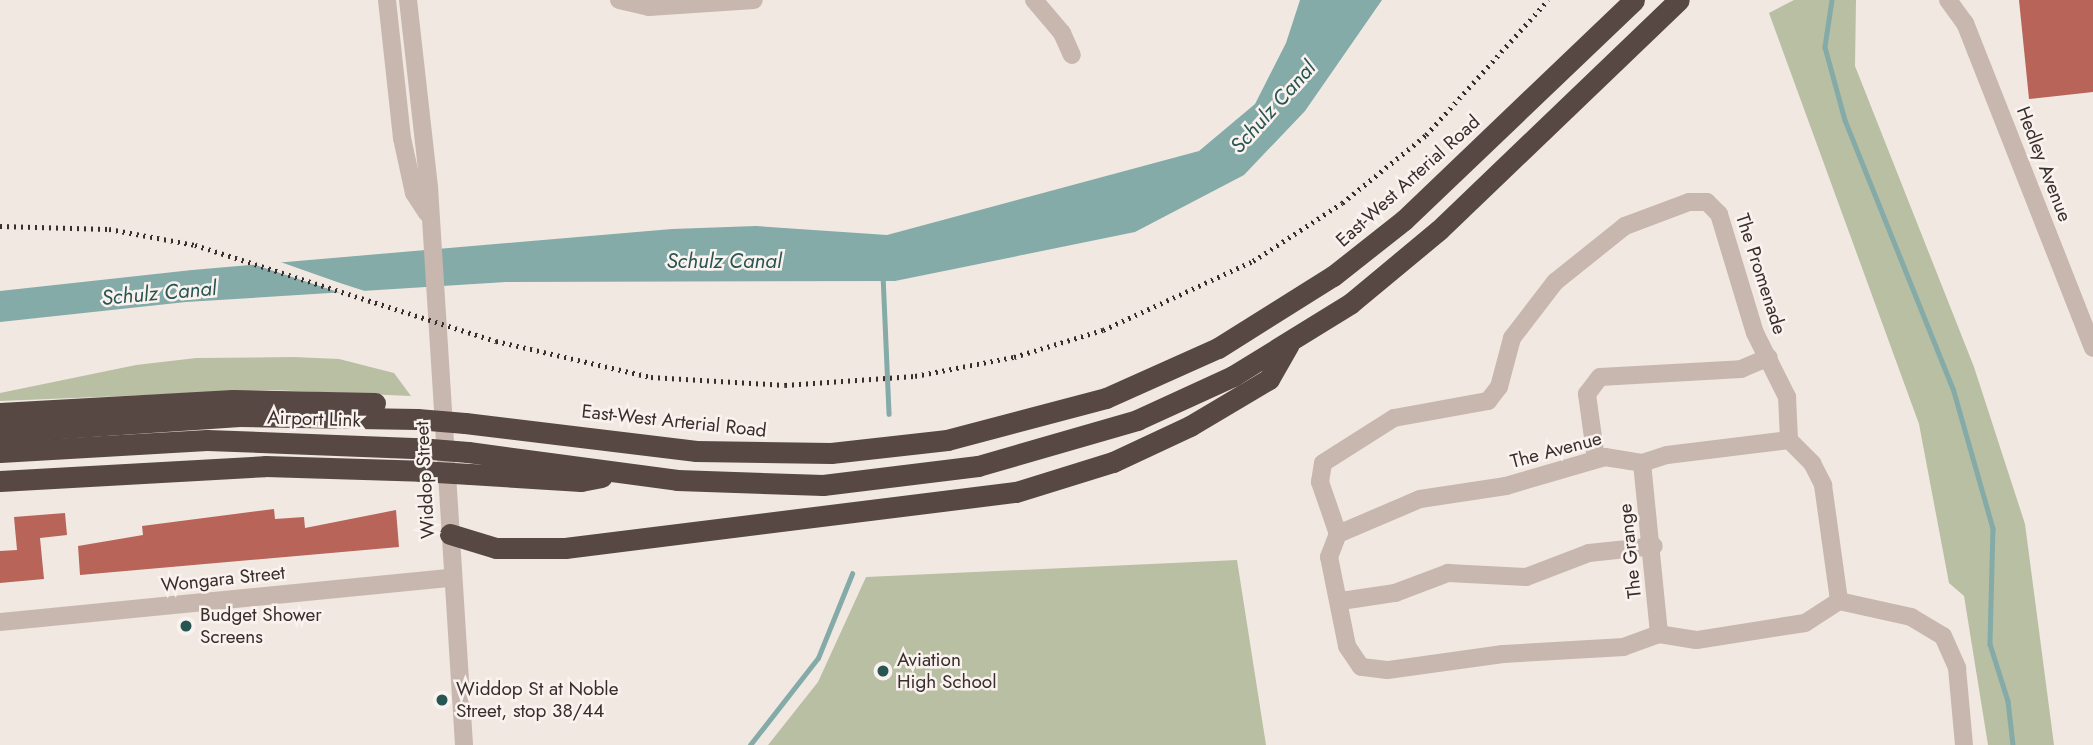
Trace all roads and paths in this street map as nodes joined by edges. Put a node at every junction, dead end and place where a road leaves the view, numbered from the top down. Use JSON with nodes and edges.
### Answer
{"nodes":[{"id":1,"x":387,"y":0,"type":"edge"},
{"id":2,"x":408,"y":0,"type":"edge"},
{"id":3,"x":618,"y":0,"type":"edge"},
{"id":4,"x":747,"y":0,"type":"edge"},
{"id":5,"x":754,"y":0,"type":"edge"},
{"id":6,"x":1034,"y":0,"type":"edge"},
{"id":7,"x":1634,"y":0,"type":"edge"},
{"id":8,"x":1679,"y":0,"type":"edge"},
{"id":9,"x":1948,"y":0,"type":"edge"},
{"id":10,"x":1072,"y":55,"type":"dead end"},
{"id":11,"x":427,"y":214,"type":"junction"},
{"id":12,"x":1290,"y":342,"type":"junction"},
{"id":13,"x":2093,"y":348,"type":"edge"},
{"id":14,"x":1769,"y":357,"type":"junction"},
{"id":15,"x":0,"y":413,"type":"edge"},
{"id":16,"x":416,"y":413,"type":"junction"},
{"id":17,"x":0,"y":432,"type":"edge"},
{"id":18,"x":1790,"y":440,"type":"junction"},
{"id":19,"x":0,"y":452,"type":"edge"},
{"id":20,"x":1597,"y":459,"type":"junction"},
{"id":21,"x":1642,"y":463,"type":"junction"},
{"id":22,"x":625,"y":472,"type":"junction"},
{"id":23,"x":0,"y":481,"type":"edge"},
{"id":24,"x":450,"y":534,"type":"junction"},
{"id":25,"x":1338,"y":534,"type":"junction"},
{"id":26,"x":1654,"y":546,"type":"junction"},
{"id":27,"x":451,"y":579,"type":"junction"},
{"id":28,"x":1342,"y":601,"type":"junction"},
{"id":29,"x":1839,"y":601,"type":"junction"},
{"id":30,"x":0,"y":622,"type":"edge"},
{"id":31,"x":1659,"y":634,"type":"junction"},
{"id":32,"x":464,"y":745,"type":"edge"},
{"id":33,"x":1964,"y":745,"type":"edge"}],
"edges":[{"from":1,"to":11,"type":"street","name":"Widdop Street"},
{"from":2,"to":11,"type":"street","name":"Widdop Street"},
{"from":3,"to":4,"type":"street"},
{"from":4,"to":5,"type":"street"},
{"from":6,"to":10,"type":"street"},
{"from":7,"to":16,"type":"highway","name":"East-West Arterial Road"},
{"from":8,"to":12,"type":"highway"},
{"from":9,"to":13,"type":"street","name":"Hedley Avenue"},
{"from":11,"to":24,"type":"street","name":"Widdop Street"},
{"from":12,"to":22,"type":"highway"},
{"from":12,"to":24,"type":"highway"},
{"from":14,"to":18,"type":"street","name":"The Promenade"},
{"from":14,"to":20,"type":"street"},
{"from":14,"to":25,"type":"street","name":"The Promenade"},
{"from":15,"to":16,"type":"highway"},
{"from":16,"to":17,"type":"highway","name":"Airport Link"},
{"from":18,"to":21,"type":"street","name":"The Avenue"},
{"from":18,"to":29,"type":"street"},
{"from":19,"to":22,"type":"highway","name":"Airport Link","bridge":true},
{"from":20,"to":21,"type":"street","name":"The Avenue"},
{"from":20,"to":25,"type":"street","name":"The Avenue"},
{"from":21,"to":26,"type":"street","name":"The Grange"},
{"from":22,"to":23,"type":"highway","bridge":true},
{"from":24,"to":27,"type":"street","name":"Widdop Street"},
{"from":25,"to":28,"type":"street","name":"The Promenade"},
{"from":26,"to":28,"type":"street"},
{"from":26,"to":31,"type":"street","name":"The Grange"},
{"from":27,"to":30,"type":"street","name":"Wongara Street"},
{"from":27,"to":32,"type":"street","name":"Widdop Street"},
{"from":28,"to":31,"type":"street","name":"The Promenade"},
{"from":29,"to":31,"type":"street","name":"The Promenade"},
{"from":29,"to":33,"type":"street"}]}
